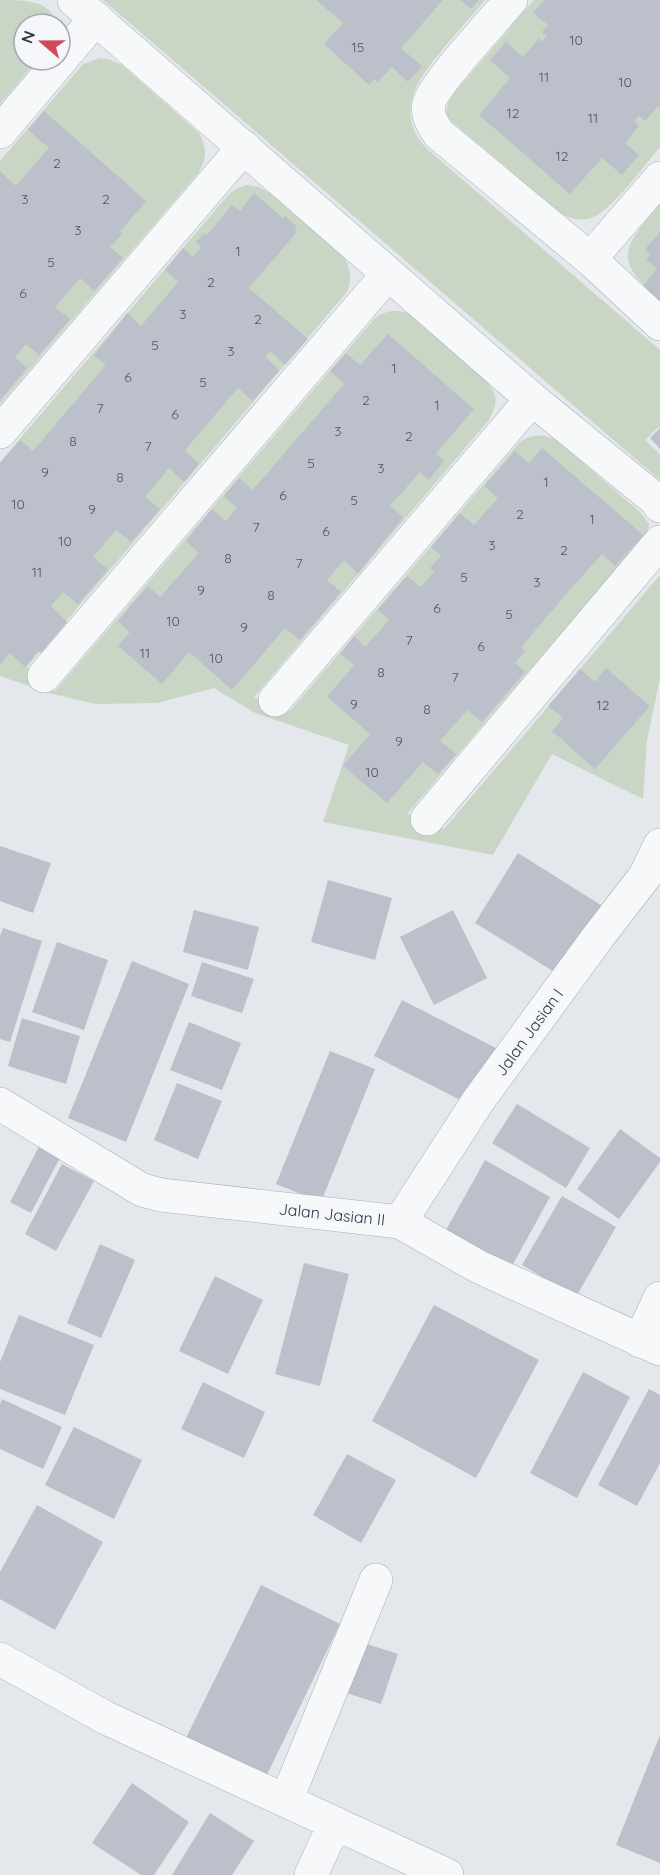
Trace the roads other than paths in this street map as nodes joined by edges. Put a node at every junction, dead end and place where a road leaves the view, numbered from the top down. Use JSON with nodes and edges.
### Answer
{"nodes":[{"id":1,"x":511,"y":0,"type":"edge"},
{"id":2,"x":85,"y":9,"type":"edge"},
{"id":3,"x":0,"y":132,"type":"edge"},
{"id":4,"x":244,"y":147,"type":"junction"},
{"id":5,"x":660,"y":178,"type":"edge"},
{"id":6,"x":590,"y":259,"type":"junction"},
{"id":7,"x":388,"y":274,"type":"junction"},
{"id":8,"x":660,"y":324,"type":"edge"},
{"id":9,"x":532,"y":399,"type":"junction"},
{"id":10,"x":0,"y":432,"type":"edge"},
{"id":11,"x":660,"y":506,"type":"edge"},
{"id":12,"x":660,"y":542,"type":"edge"},
{"id":13,"x":44,"y":676,"type":"dead end"},
{"id":14,"x":275,"y":700,"type":"dead end"},
{"id":15,"x":427,"y":819,"type":"dead end"},
{"id":16,"x":660,"y":845,"type":"edge"},
{"id":17,"x":0,"y":1104,"type":"edge"},
{"id":18,"x":400,"y":1222,"type":"junction"},
{"id":19,"x":660,"y":1298,"type":"edge"},
{"id":20,"x":650,"y":1345,"type":"edge"},
{"id":21,"x":376,"y":1581,"type":"dead end"},
{"id":22,"x":0,"y":1659,"type":"edge"},
{"id":23,"x":286,"y":1801,"type":"junction"},
{"id":24,"x":335,"y":1824,"type":"junction"},
{"id":25,"x":311,"y":1875,"type":"edge"},
{"id":26,"x":447,"y":1875,"type":"edge"}],
"edges":[{"from":1,"to":6,"type":"street"},
{"from":2,"to":3,"type":"street"},
{"from":2,"to":4,"type":"street"},
{"from":4,"to":7,"type":"street"},
{"from":4,"to":10,"type":"street"},
{"from":5,"to":6,"type":"street"},
{"from":6,"to":8,"type":"street"},
{"from":7,"to":9,"type":"street"},
{"from":7,"to":13,"type":"street"},
{"from":9,"to":11,"type":"street"},
{"from":9,"to":14,"type":"street"},
{"from":12,"to":15,"type":"street"},
{"from":16,"to":18,"type":"street","name":"Jalan Jasian I"},
{"from":17,"to":18,"type":"street","name":"Jalan Jasian II"},
{"from":18,"to":20,"type":"street","name":"Jalan Jasian II"},
{"from":19,"to":20,"type":"street"},
{"from":21,"to":23,"type":"street"},
{"from":22,"to":23,"type":"street"},
{"from":23,"to":24,"type":"street"},
{"from":24,"to":25,"type":"street"},
{"from":24,"to":26,"type":"street"}]}
